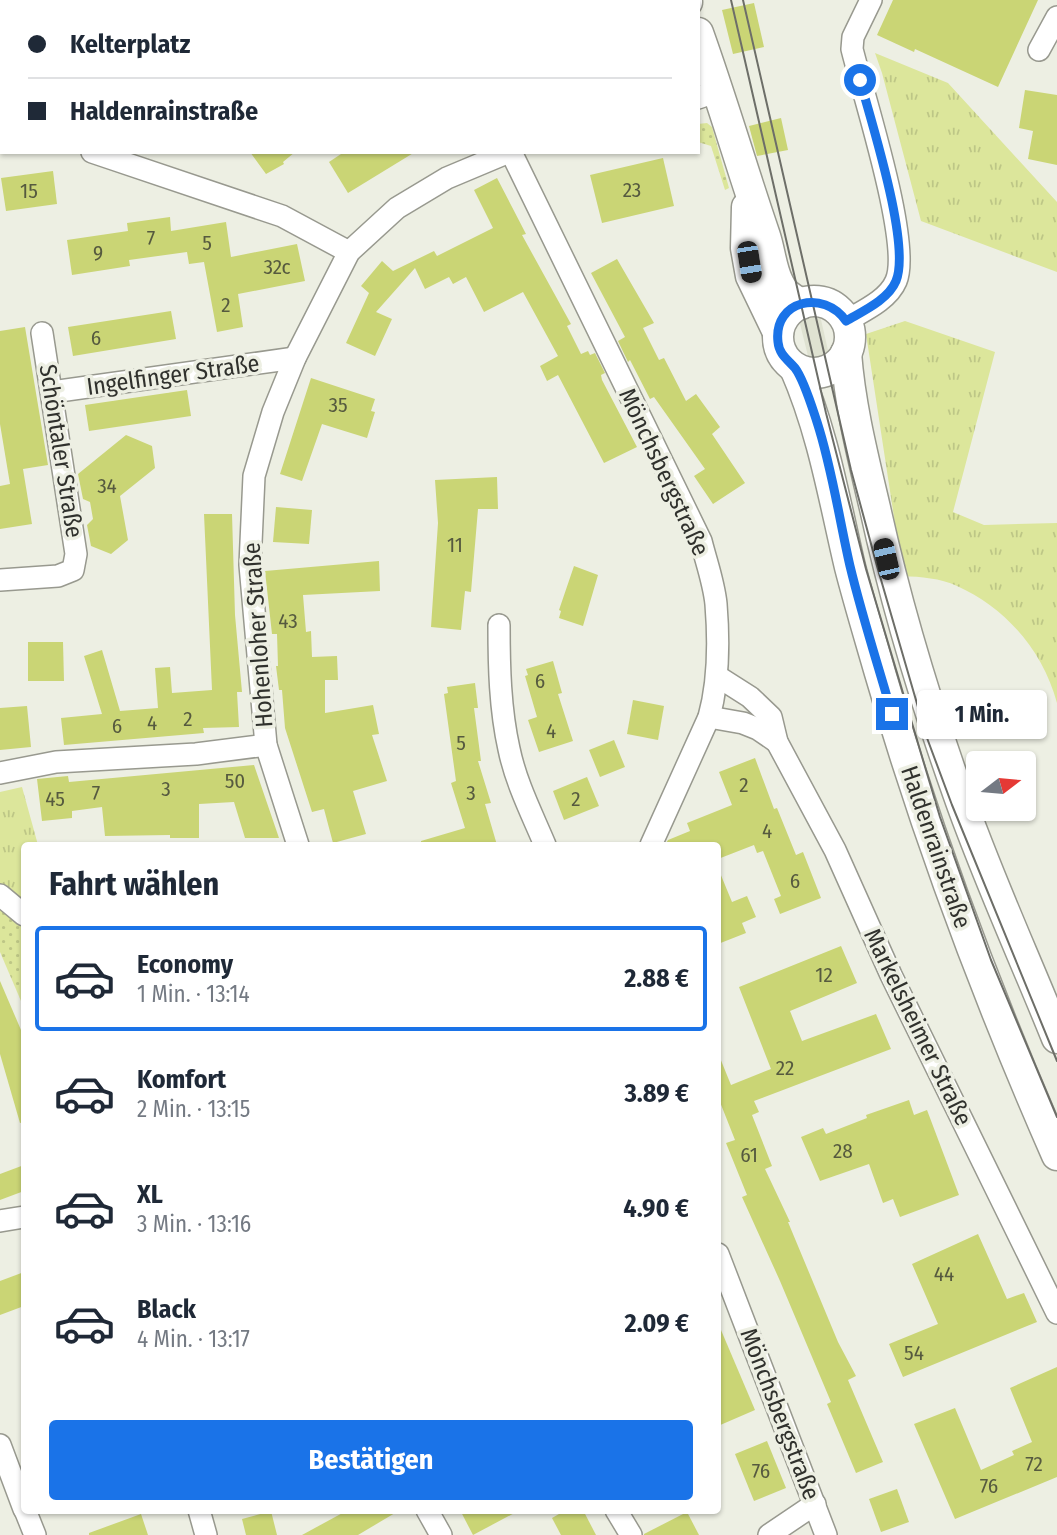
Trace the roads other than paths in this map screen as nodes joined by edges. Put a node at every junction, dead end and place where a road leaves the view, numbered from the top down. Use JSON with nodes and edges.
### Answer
{"nodes":[{"id":1,"x":871,"y":0,"type":"edge"},
{"id":2,"x":1057,"y":17,"type":"edge"},
{"id":3,"x":700,"y":45,"type":"edge"},
{"id":4,"x":1039,"y":50,"type":"dead end"},
{"id":5,"x":708,"y":95,"type":"edge"},
{"id":6,"x":101,"y":154,"type":"edge"},
{"id":7,"x":505,"y":154,"type":"edge"},
{"id":8,"x":511,"y":154,"type":"edge"},
{"id":9,"x":747,"y":185,"type":"junction"},
{"id":10,"x":349,"y":252,"type":"junction"},
{"id":11,"x":801,"y":303,"type":"junction"},
{"id":12,"x":846,"y":321,"type":"junction"},
{"id":13,"x":778,"y":332,"type":"junction"},
{"id":14,"x":42,"y":333,"type":"dead end"},
{"id":15,"x":846,"y":353,"type":"junction"},
{"id":16,"x":295,"y":358,"type":"junction"},
{"id":17,"x":795,"y":368,"type":"junction"},
{"id":18,"x":52,"y":392,"type":"junction"},
{"id":19,"x":0,"y":580,"type":"edge"},
{"id":20,"x":499,"y":625,"type":"dead end"},
{"id":21,"x":717,"y":676,"type":"junction"},
{"id":22,"x":709,"y":717,"type":"junction"},
{"id":23,"x":777,"y":742,"type":"junction"},
{"id":24,"x":266,"y":745,"type":"junction"},
{"id":25,"x":0,"y":773,"type":"edge"},
{"id":26,"x":297,"y":842,"type":"edge"},
{"id":27,"x":544,"y":842,"type":"edge"},
{"id":28,"x":652,"y":842,"type":"edge"},
{"id":29,"x":0,"y":895,"type":"edge"},
{"id":30,"x":21,"y":912,"type":"edge"},
{"id":31,"x":1057,"y":1038,"type":"edge"},
{"id":32,"x":1057,"y":1155,"type":"edge"},
{"id":33,"x":21,"y":1218,"type":"edge"},
{"id":34,"x":0,"y":1221,"type":"edge"},
{"id":35,"x":721,"y":1262,"type":"edge"},
{"id":36,"x":1057,"y":1313,"type":"edge"},
{"id":37,"x":0,"y":1445,"type":"edge"},
{"id":38,"x":21,"y":1499,"type":"edge"},
{"id":39,"x":815,"y":1504,"type":"junction"},
{"id":40,"x":27,"y":1514,"type":"edge"},
{"id":41,"x":200,"y":1514,"type":"edge"},
{"id":42,"x":618,"y":1514,"type":"edge"},
{"id":43,"x":35,"y":1535,"type":"edge"},
{"id":44,"x":206,"y":1535,"type":"edge"},
{"id":45,"x":631,"y":1535,"type":"edge"},
{"id":46,"x":769,"y":1535,"type":"edge"},
{"id":47,"x":826,"y":1535,"type":"edge"}],
"edges":[{"from":1,"to":12,"type":"street"},
{"from":2,"to":4,"type":"street"},
{"from":3,"to":5,"type":"main road"},
{"from":5,"to":9,"type":"main road"},
{"from":6,"to":10,"type":"street"},
{"from":7,"to":10,"type":"street","name":"Hohenloher Straße"},
{"from":8,"to":21,"type":"street","name":"Mönchsbergstraße"},
{"from":9,"to":11,"type":"main road"},
{"from":9,"to":13,"type":"main road","name":"Haldenrainstraße"},
{"from":10,"to":16,"type":"street","name":"Hohenloher Straße"},
{"from":11,"to":12,"type":"main road"},
{"from":11,"to":13,"type":"main road"},
{"from":12,"to":15,"type":"main road","name":"Haldenrainstraße"},
{"from":13,"to":17,"type":"main road","name":"Haldenrainstraße"},
{"from":14,"to":18,"type":"street","name":"Schöntaler Straße"},
{"from":15,"to":17,"type":"main road"},
{"from":15,"to":31,"type":"main road","name":"Haldenrainstraße"},
{"from":16,"to":18,"type":"street","name":"Ingelfinger Straße"},
{"from":16,"to":24,"type":"street","name":"Hohenloher Straße"},
{"from":17,"to":32,"type":"main road","name":"Haldenrainstraße"},
{"from":18,"to":19,"type":"street","name":"Schöntaler Straße"},
{"from":20,"to":27,"type":"street"},
{"from":21,"to":22,"type":"street","name":"Mönchsbergstraße"},
{"from":21,"to":23,"type":"street","name":"Markelsheimer Straße"},
{"from":22,"to":23,"type":"street"},
{"from":22,"to":28,"type":"street","name":"Mönchsbergstraße"},
{"from":23,"to":36,"type":"street","name":"Markelsheimer Straße"},
{"from":24,"to":25,"type":"street"},
{"from":24,"to":26,"type":"street","name":"Hohenloher Straße"},
{"from":29,"to":30,"type":"street"},
{"from":33,"to":34,"type":"street"},
{"from":35,"to":39,"type":"street","name":"Mönchsbergstraße"},
{"from":37,"to":38,"type":"street"},
{"from":39,"to":46,"type":"street"},
{"from":39,"to":47,"type":"street","name":"Mönchsbergstraße"},
{"from":40,"to":43,"type":"street"},
{"from":41,"to":44,"type":"street"},
{"from":42,"to":45,"type":"street"}]}
